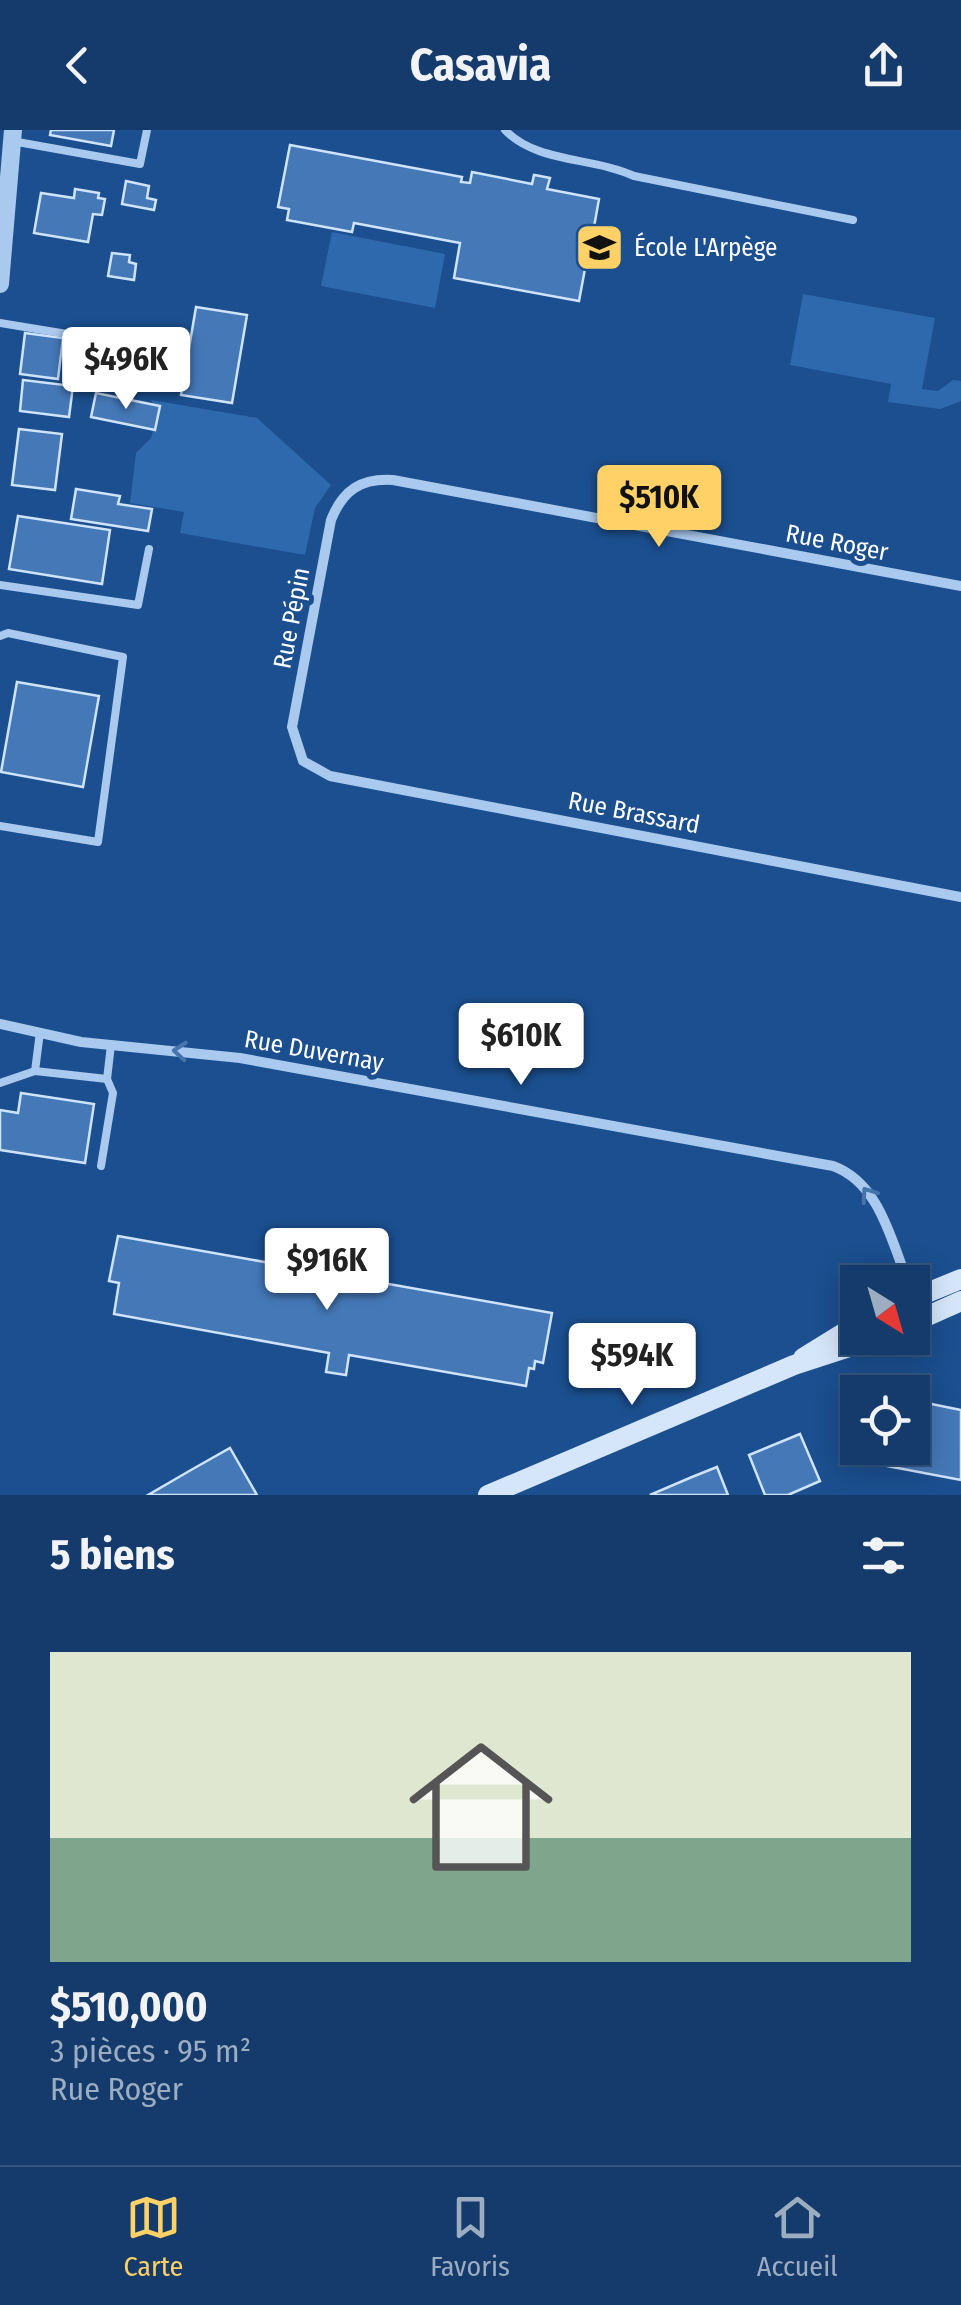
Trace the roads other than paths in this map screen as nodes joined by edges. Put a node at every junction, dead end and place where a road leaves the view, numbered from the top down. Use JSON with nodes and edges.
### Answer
{"nodes":[{"id":1,"x":147,"y":130,"type":"edge"},
{"id":2,"x":506,"y":130,"type":"edge"},
{"id":3,"x":13,"y":136,"type":"edge"},
{"id":4,"x":854,"y":220,"type":"dead end"},
{"id":5,"x":0,"y":275,"type":"edge"},
{"id":6,"x":0,"y":284,"type":"edge"},
{"id":7,"x":0,"y":323,"type":"edge"},
{"id":8,"x":148,"y":367,"type":"dead end"},
{"id":9,"x":352,"y":488,"type":"joint"},
{"id":10,"x":149,"y":550,"type":"dead end"},
{"id":11,"x":0,"y":585,"type":"edge"},
{"id":12,"x":961,"y":586,"type":"edge"},
{"id":13,"x":0,"y":636,"type":"edge"},
{"id":14,"x":302,"y":761,"type":"joint"},
{"id":15,"x":0,"y":826,"type":"edge"},
{"id":16,"x":961,"y":897,"type":"edge"},
{"id":17,"x":0,"y":1024,"type":"edge"},
{"id":18,"x":40,"y":1032,"type":"junction"},
{"id":19,"x":111,"y":1045,"type":"junction"},
{"id":20,"x":35,"y":1071,"type":"junction"},
{"id":21,"x":107,"y":1079,"type":"junction"},
{"id":22,"x":0,"y":1083,"type":"edge"},
{"id":23,"x":101,"y":1166,"type":"dead end"},
{"id":24,"x":899,"y":1265,"type":"edge"},
{"id":25,"x":961,"y":1279,"type":"edge"},
{"id":26,"x":930,"y":1294,"type":"edge"},
{"id":27,"x":961,"y":1301,"type":"edge"},
{"id":28,"x":930,"y":1302,"type":"edge"},
{"id":29,"x":840,"y":1336,"type":"edge"},
{"id":30,"x":840,"y":1351,"type":"edge"},
{"id":31,"x":794,"y":1366,"type":"junction"},
{"id":32,"x":488,"y":1495,"type":"edge"}],
"edges":[{"from":1,"to":3,"type":"lane"},
{"from":2,"to":4,"type":"lane"},
{"from":3,"to":5,"type":"street"},
{"from":5,"to":6,"type":"street"},
{"from":7,"to":8,"type":"lane"},
{"from":9,"to":12,"type":"street","name":"Rue Roger"},
{"from":9,"to":14,"type":"street","name":"Rue Pépin"},
{"from":10,"to":11,"type":"lane"},
{"from":13,"to":15,"type":"lane"},
{"from":14,"to":16,"type":"street","name":"Rue Brassard"},
{"from":17,"to":18,"type":"street","name":"Rue Duvernay"},
{"from":18,"to":19,"type":"street","name":"Rue Duvernay"},
{"from":18,"to":20,"type":"lane"},
{"from":19,"to":21,"type":"lane"},
{"from":24,"to":19,"type":"street","name":"Rue Duvernay","one_way":true},
{"from":20,"to":21,"type":"lane"},
{"from":20,"to":22,"type":"lane"},
{"from":21,"to":23,"type":"lane"},
{"from":25,"to":26,"type":"main road"},
{"from":27,"to":28,"type":"main road"},
{"from":29,"to":31,"type":"main road"},
{"from":30,"to":31,"type":"main road"},
{"from":31,"to":32,"type":"main road"}]}
